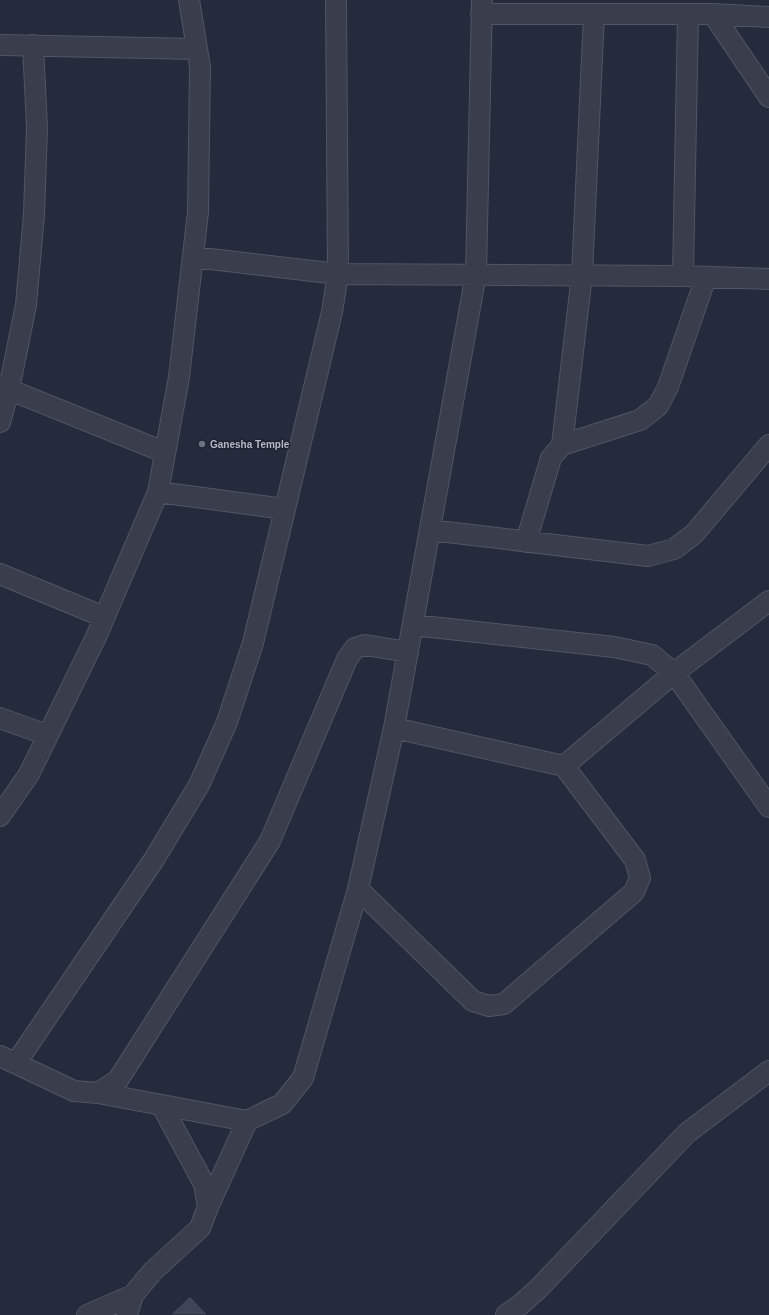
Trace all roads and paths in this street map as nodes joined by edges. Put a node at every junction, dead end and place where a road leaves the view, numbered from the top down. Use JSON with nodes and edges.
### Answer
{"nodes":[{"id":1,"x":189,"y":0,"type":"edge"},
{"id":2,"x":336,"y":0,"type":"edge"},
{"id":3,"x":481,"y":7,"type":"edge"},
{"id":4,"x":594,"y":14,"type":"junction"},
{"id":5,"x":688,"y":14,"type":"junction"},
{"id":6,"x":713,"y":14,"type":"junction"},
{"id":7,"x":769,"y":17,"type":"edge"},
{"id":8,"x":0,"y":45,"type":"edge"},
{"id":9,"x":33,"y":45,"type":"junction"},
{"id":10,"x":197,"y":49,"type":"junction"},
{"id":11,"x":769,"y":97,"type":"edge"},
{"id":12,"x":193,"y":257,"type":"junction"},
{"id":13,"x":338,"y":274,"type":"junction"},
{"id":14,"x":476,"y":274,"type":"junction"},
{"id":15,"x":582,"y":275,"type":"junction"},
{"id":16,"x":683,"y":276,"type":"junction"},
{"id":17,"x":706,"y":277,"type":"junction"},
{"id":18,"x":769,"y":279,"type":"edge"},
{"id":19,"x":5,"y":387,"type":"edge"},
{"id":20,"x":0,"y":422,"type":"edge"},
{"id":21,"x":562,"y":445,"type":"junction"},
{"id":22,"x":769,"y":445,"type":"edge"},
{"id":23,"x":164,"y":452,"type":"junction"},
{"id":24,"x":158,"y":492,"type":"junction"},
{"id":25,"x":285,"y":509,"type":"junction"},
{"id":26,"x":430,"y":530,"type":"junction"},
{"id":27,"x":526,"y":542,"type":"junction"},
{"id":28,"x":0,"y":574,"type":"edge"},
{"id":29,"x":769,"y":601,"type":"edge"},
{"id":30,"x":104,"y":617,"type":"junction"},
{"id":31,"x":413,"y":626,"type":"junction"},
{"id":32,"x":408,"y":652,"type":"junction"},
{"id":33,"x":674,"y":673,"type":"junction"},
{"id":34,"x":0,"y":718,"type":"edge"},
{"id":35,"x":394,"y":728,"type":"junction"},
{"id":36,"x":47,"y":736,"type":"junction"},
{"id":37,"x":564,"y":766,"type":"junction"},
{"id":38,"x":769,"y":808,"type":"edge"},
{"id":39,"x":0,"y":816,"type":"edge"},
{"id":40,"x":358,"y":889,"type":"junction"},
{"id":41,"x":8,"y":1060,"type":"edge"},
{"id":42,"x":769,"y":1071,"type":"edge"},
{"id":43,"x":98,"y":1093,"type":"junction"},
{"id":44,"x":162,"y":1106,"type":"junction"},
{"id":45,"x":247,"y":1121,"type":"junction"},
{"id":46,"x":208,"y":1207,"type":"junction"},
{"id":47,"x":133,"y":1295,"type":"junction"},
{"id":48,"x":87,"y":1315,"type":"edge"},
{"id":49,"x":127,"y":1315,"type":"edge"},
{"id":50,"x":506,"y":1315,"type":"edge"}],
"edges":[{"from":1,"to":10,"type":"street"},
{"from":2,"to":13,"type":"street"},
{"from":3,"to":4,"type":"street"},
{"from":3,"to":14,"type":"street"},
{"from":4,"to":5,"type":"street"},
{"from":4,"to":15,"type":"street"},
{"from":5,"to":6,"type":"street"},
{"from":5,"to":16,"type":"street"},
{"from":6,"to":7,"type":"street"},
{"from":6,"to":11,"type":"street"},
{"from":8,"to":9,"type":"street"},
{"from":9,"to":10,"type":"street"},
{"from":9,"to":19,"type":"street"},
{"from":10,"to":12,"type":"street"},
{"from":12,"to":13,"type":"street"},
{"from":12,"to":23,"type":"street"},
{"from":13,"to":14,"type":"street"},
{"from":13,"to":25,"type":"street"},
{"from":14,"to":15,"type":"street"},
{"from":14,"to":26,"type":"street"},
{"from":15,"to":16,"type":"street"},
{"from":15,"to":21,"type":"street"},
{"from":16,"to":17,"type":"street"},
{"from":17,"to":18,"type":"street"},
{"from":17,"to":21,"type":"street"},
{"from":19,"to":20,"type":"street"},
{"from":19,"to":23,"type":"street"},
{"from":21,"to":27,"type":"street"},
{"from":22,"to":27,"type":"street"},
{"from":23,"to":24,"type":"street"},
{"from":24,"to":25,"type":"street"},
{"from":24,"to":30,"type":"street"},
{"from":25,"to":41,"type":"street"},
{"from":26,"to":27,"type":"street"},
{"from":26,"to":31,"type":"street"},
{"from":28,"to":30,"type":"street"},
{"from":29,"to":33,"type":"street"},
{"from":30,"to":36,"type":"street"},
{"from":31,"to":32,"type":"street"},
{"from":31,"to":33,"type":"street"},
{"from":32,"to":35,"type":"street"},
{"from":32,"to":43,"type":"street"},
{"from":33,"to":37,"type":"street"},
{"from":33,"to":38,"type":"street"},
{"from":34,"to":36,"type":"street"},
{"from":35,"to":37,"type":"street"},
{"from":35,"to":40,"type":"street"},
{"from":36,"to":39,"type":"street"},
{"from":37,"to":40,"type":"street"},
{"from":40,"to":45,"type":"street"},
{"from":41,"to":43,"type":"street"},
{"from":42,"to":50,"type":"street"},
{"from":43,"to":44,"type":"street"},
{"from":44,"to":45,"type":"street"},
{"from":44,"to":46,"type":"street"},
{"from":45,"to":46,"type":"street"},
{"from":46,"to":47,"type":"street"},
{"from":47,"to":48,"type":"street"},
{"from":47,"to":49,"type":"street"}]}
